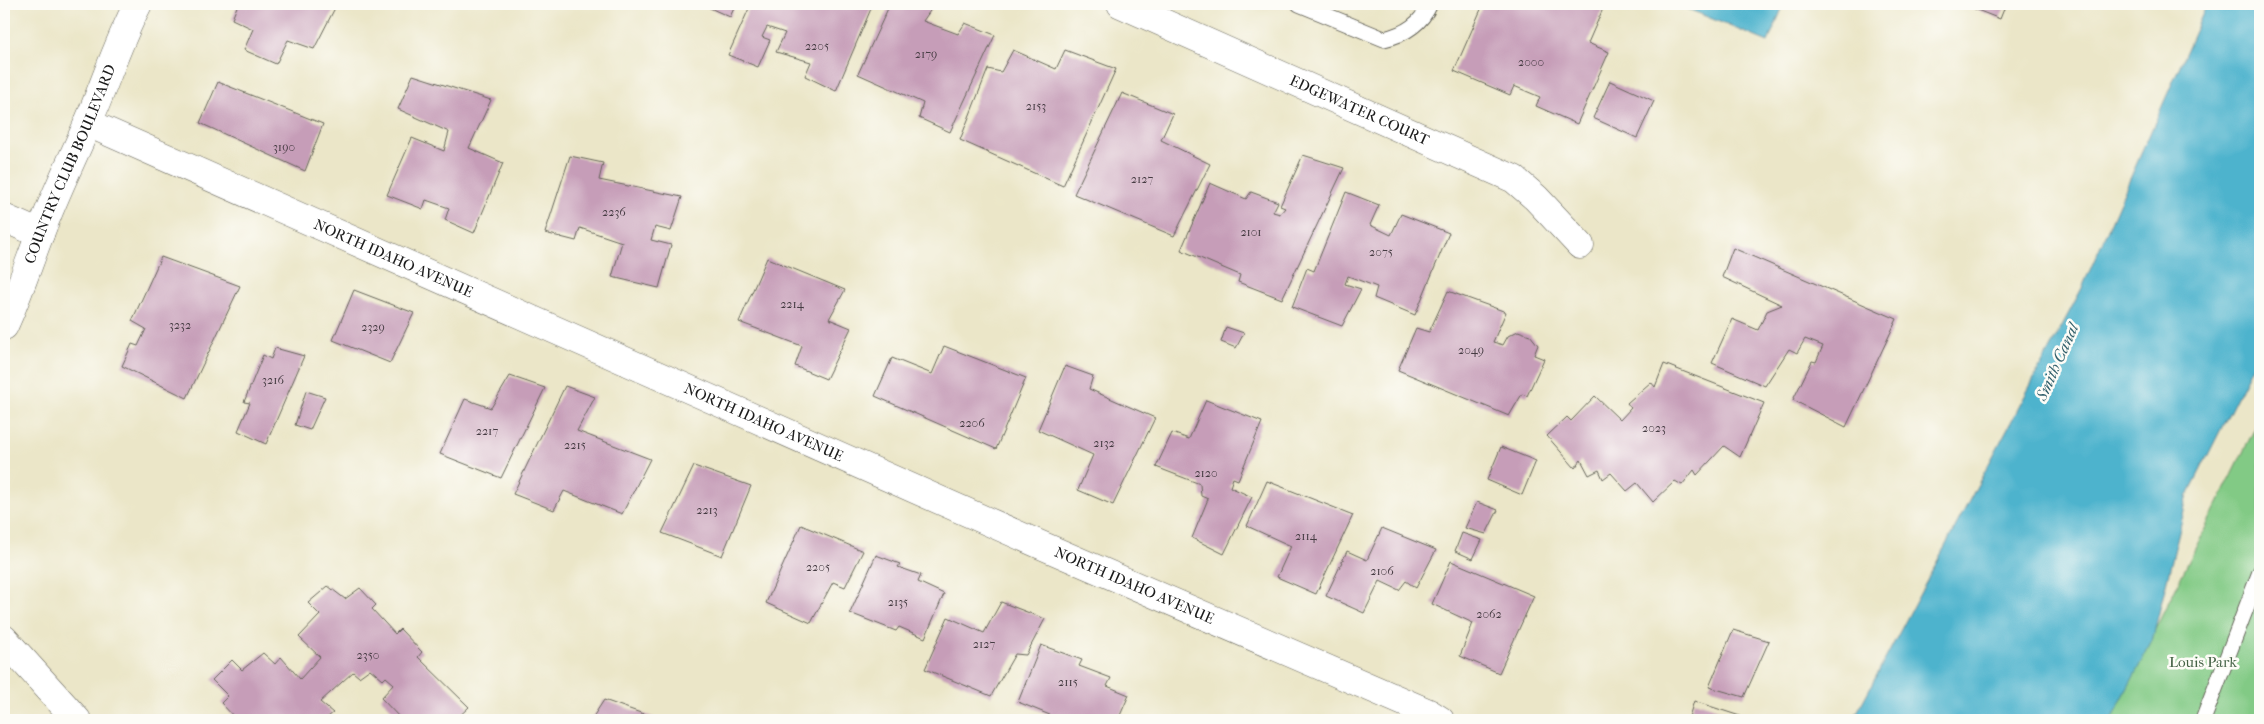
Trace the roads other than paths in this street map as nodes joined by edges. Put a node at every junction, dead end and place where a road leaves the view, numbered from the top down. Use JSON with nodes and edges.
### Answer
{"nodes":[{"id":1,"x":138,"y":4,"type":"edge"},
{"id":2,"x":1121,"y":4,"type":"edge"},
{"id":3,"x":1298,"y":4,"type":"edge"},
{"id":4,"x":1430,"y":4,"type":"edge"},
{"id":5,"x":88,"y":123,"type":"junction"},
{"id":6,"x":4,"y":218,"type":"edge"},
{"id":7,"x":40,"y":234,"type":"junction"},
{"id":8,"x":1580,"y":245,"type":"dead end"},
{"id":9,"x":4,"y":326,"type":"edge"},
{"id":10,"x":2260,"y":572,"type":"edge"},
{"id":11,"x":4,"y":639,"type":"edge"},
{"id":12,"x":77,"y":720,"type":"edge"},
{"id":13,"x":1440,"y":720,"type":"edge"},
{"id":14,"x":2203,"y":720,"type":"edge"}],
"edges":[{"from":1,"to":5,"type":"street","name":"COUNTRY CLUB BOULEVARD"},
{"from":2,"to":8,"type":"street","name":"EDGEWATER COURT"},
{"from":3,"to":4,"type":"lane"},
{"from":5,"to":7,"type":"street","name":"COUNTRY CLUB BOULEVARD"},
{"from":5,"to":13,"type":"street","name":"NORTH IDAHO AVENUE"},
{"from":6,"to":7,"type":"street"},
{"from":7,"to":9,"type":"street","name":"COUNTRY CLUB BOULEVARD"},
{"from":10,"to":14,"type":"lane"},
{"from":11,"to":12,"type":"street"}]}
